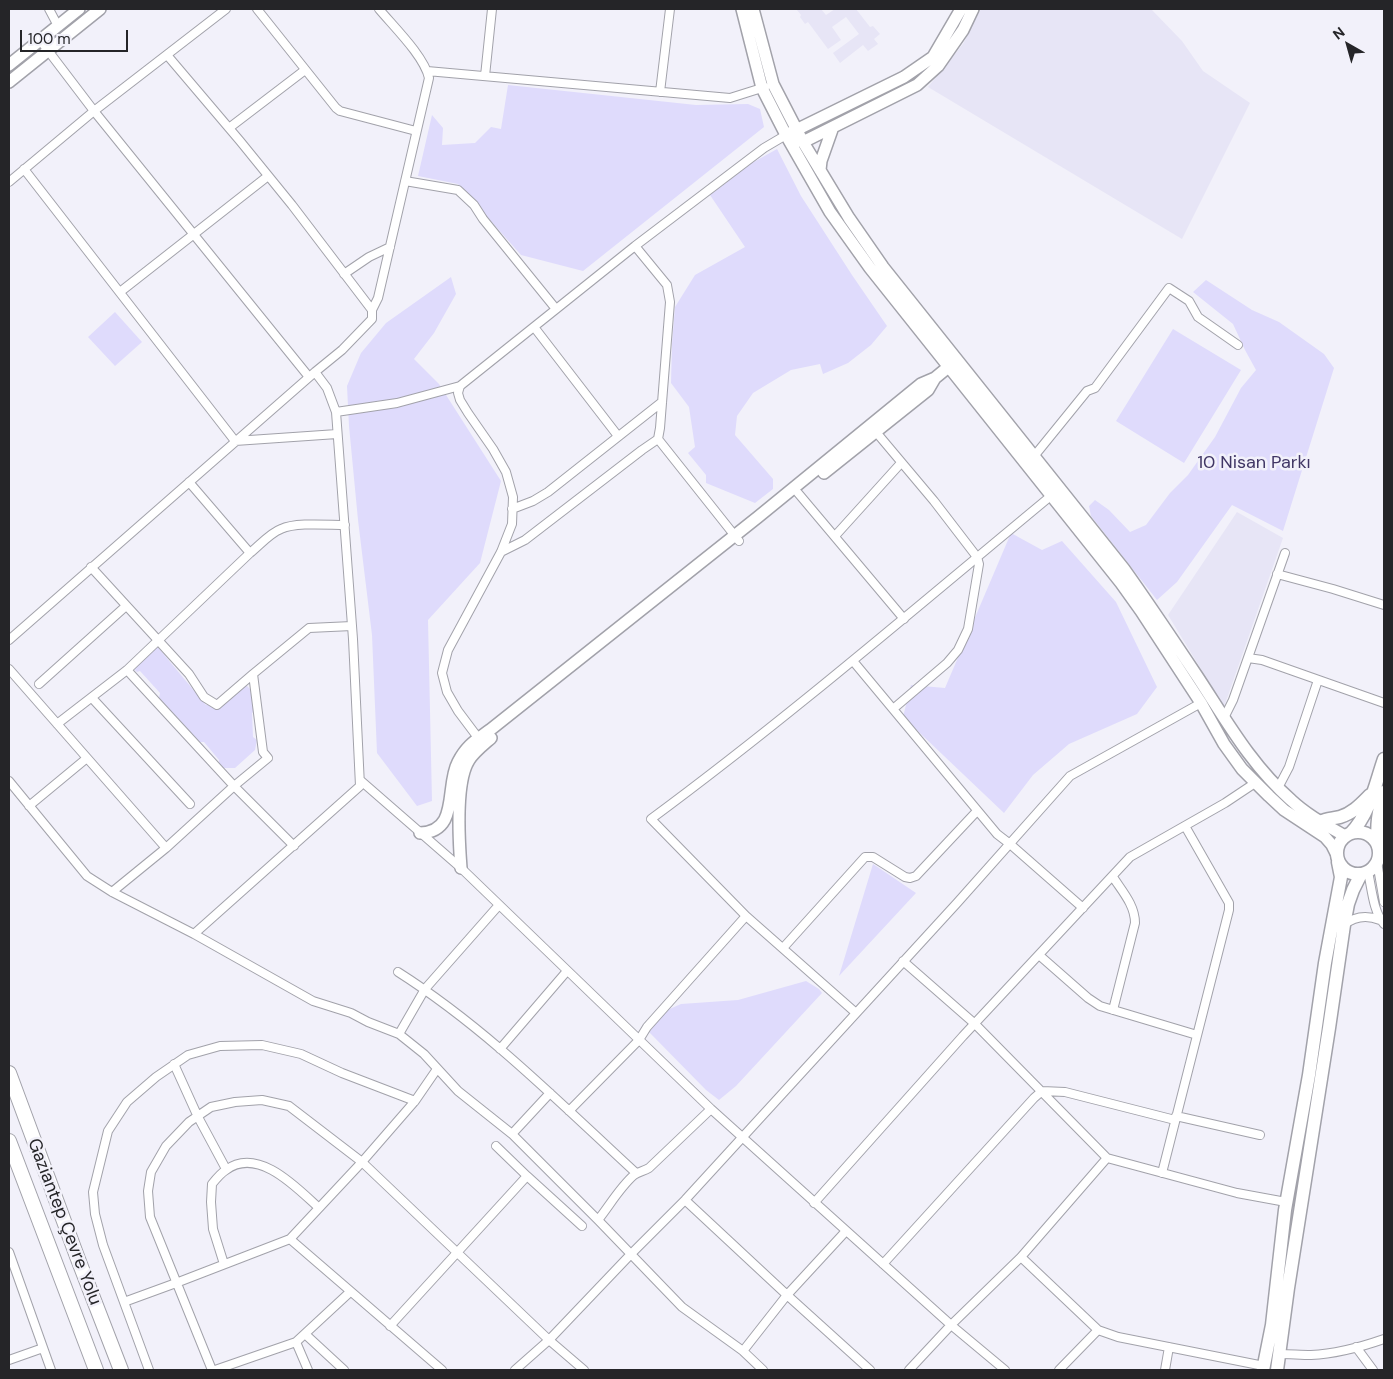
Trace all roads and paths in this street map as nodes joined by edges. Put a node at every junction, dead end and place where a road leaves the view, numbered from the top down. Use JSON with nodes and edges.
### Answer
{"nodes":[{"id":1,"x":49,"y":9,"type":"edge"},
{"id":2,"x":58,"y":9,"type":"edge"},
{"id":3,"x":78,"y":9,"type":"edge"},
{"id":4,"x":100,"y":9,"type":"edge"},
{"id":5,"x":226,"y":9,"type":"edge"},
{"id":6,"x":257,"y":9,"type":"edge"},
{"id":7,"x":379,"y":9,"type":"edge"},
{"id":8,"x":492,"y":9,"type":"edge"},
{"id":9,"x":670,"y":9,"type":"edge"},
{"id":10,"x":742,"y":9,"type":"edge"},
{"id":11,"x":753,"y":9,"type":"edge"},
{"id":12,"x":961,"y":9,"type":"edge"},
{"id":13,"x":974,"y":9,"type":"edge"},
{"id":14,"x":55,"y":21,"type":"junction"},
{"id":15,"x":40,"y":40,"type":"junction"},
{"id":16,"x":48,"y":50,"type":"junction"},
{"id":17,"x":167,"y":55,"type":"junction"},
{"id":18,"x":9,"y":65,"type":"edge"},
{"id":19,"x":306,"y":70,"type":"junction"},
{"id":20,"x":427,"y":72,"type":"junction"},
{"id":21,"x":485,"y":76,"type":"junction"},
{"id":22,"x":9,"y":82,"type":"edge"},
{"id":23,"x":767,"y":86,"type":"junction"},
{"id":24,"x":660,"y":92,"type":"junction"},
{"id":25,"x":94,"y":111,"type":"junction"},
{"id":26,"x":833,"y":127,"type":"junction"},
{"id":27,"x":229,"y":128,"type":"junction"},
{"id":28,"x":416,"y":131,"type":"junction"},
{"id":29,"x":791,"y":132,"type":"junction"},
{"id":30,"x":803,"y":142,"type":"junction"},
{"id":31,"x":24,"y":170,"type":"junction"},
{"id":32,"x":820,"y":170,"type":"junction"},
{"id":33,"x":268,"y":176,"type":"junction"},
{"id":34,"x":405,"y":181,"type":"junction"},
{"id":35,"x":9,"y":182,"type":"edge"},
{"id":36,"x":194,"y":235,"type":"junction"},
{"id":37,"x":635,"y":246,"type":"junction"},
{"id":38,"x":390,"y":247,"type":"junction"},
{"id":39,"x":344,"y":274,"type":"junction"},
{"id":40,"x":120,"y":292,"type":"junction"},
{"id":41,"x":556,"y":309,"type":"junction"},
{"id":42,"x":372,"y":310,"type":"junction"},
{"id":43,"x":534,"y":327,"type":"junction"},
{"id":44,"x":1238,"y":345,"type":"dead end"},
{"id":45,"x":952,"y":364,"type":"junction"},
{"id":46,"x":312,"y":375,"type":"junction"},
{"id":47,"x":935,"y":378,"type":"junction"},
{"id":48,"x":460,"y":386,"type":"junction"},
{"id":49,"x":662,"y":402,"type":"junction"},
{"id":50,"x":336,"y":412,"type":"junction"},
{"id":51,"x":876,"y":432,"type":"junction"},
{"id":52,"x":337,"y":434,"type":"junction"},
{"id":53,"x":618,"y":436,"type":"junction"},
{"id":54,"x":658,"y":439,"type":"junction"},
{"id":55,"x":235,"y":441,"type":"junction"},
{"id":56,"x":1030,"y":461,"type":"junction"},
{"id":57,"x":901,"y":463,"type":"junction"},
{"id":58,"x":189,"y":482,"type":"junction"},
{"id":59,"x":798,"y":493,"type":"junction"},
{"id":60,"x":1052,"y":496,"type":"junction"},
{"id":61,"x":512,"y":509,"type":"junction"},
{"id":62,"x":344,"y":525,"type":"junction"},
{"id":63,"x":835,"y":536,"type":"junction"},
{"id":64,"x":737,"y":538,"type":"junction"},
{"id":65,"x":501,"y":552,"type":"junction"},
{"id":66,"x":250,"y":553,"type":"junction"},
{"id":67,"x":1285,"y":553,"type":"dead end"},
{"id":68,"x":977,"y":557,"type":"junction"},
{"id":69,"x":91,"y":567,"type":"junction"},
{"id":70,"x":1277,"y":574,"type":"junction"},
{"id":71,"x":1384,"y":605,"type":"edge"},
{"id":72,"x":126,"y":606,"type":"junction"},
{"id":73,"x":904,"y":619,"type":"junction"},
{"id":74,"x":352,"y":626,"type":"junction"},
{"id":75,"x":159,"y":639,"type":"junction"},
{"id":76,"x":9,"y":640,"type":"edge"},
{"id":77,"x":1248,"y":658,"type":"junction"},
{"id":78,"x":853,"y":660,"type":"junction"},
{"id":79,"x":9,"y":669,"type":"edge"},
{"id":80,"x":127,"y":670,"type":"junction"},
{"id":81,"x":253,"y":674,"type":"junction"},
{"id":82,"x":1318,"y":680,"type":"junction"},
{"id":83,"x":39,"y":684,"type":"dead end"},
{"id":84,"x":92,"y":698,"type":"junction"},
{"id":85,"x":1384,"y":702,"type":"edge"},
{"id":86,"x":1201,"y":703,"type":"junction"},
{"id":87,"x":893,"y":709,"type":"junction"},
{"id":88,"x":1224,"y":718,"type":"junction"},
{"id":89,"x":57,"y":724,"type":"junction"},
{"id":90,"x":479,"y":739,"type":"junction"},
{"id":91,"x":87,"y":758,"type":"junction"},
{"id":92,"x":1384,"y":759,"type":"edge"},
{"id":93,"x":360,"y":780,"type":"junction"},
{"id":94,"x":9,"y":781,"type":"edge"},
{"id":95,"x":1254,"y":783,"type":"junction"},
{"id":96,"x":234,"y":786,"type":"junction"},
{"id":97,"x":1278,"y":788,"type":"junction"},
{"id":98,"x":1378,"y":793,"type":"edge"},
{"id":99,"x":190,"y":804,"type":"dead end"},
{"id":100,"x":29,"y":806,"type":"junction"},
{"id":101,"x":1382,"y":808,"type":"edge"},
{"id":102,"x":977,"y":811,"type":"junction"},
{"id":103,"x":1320,"y":822,"type":"junction"},
{"id":104,"x":1185,"y":826,"type":"junction"},
{"id":105,"x":420,"y":833,"type":"junction"},
{"id":106,"x":1348,"y":835,"type":"junction"},
{"id":107,"x":1010,"y":844,"type":"junction"},
{"id":108,"x":294,"y":846,"type":"junction"},
{"id":109,"x":166,"y":848,"type":"junction"},
{"id":110,"x":1379,"y":848,"type":"junction"},
{"id":111,"x":1337,"y":858,"type":"junction"},
{"id":112,"x":1377,"y":862,"type":"junction"},
{"id":113,"x":461,"y":868,"type":"junction"},
{"id":114,"x":1364,"y":873,"type":"junction"},
{"id":115,"x":1113,"y":877,"type":"junction"},
{"id":116,"x":112,"y":892,"type":"junction"},
{"id":117,"x":1384,"y":902,"type":"edge"},
{"id":118,"x":499,"y":905,"type":"junction"},
{"id":119,"x":1083,"y":908,"type":"junction"},
{"id":120,"x":746,"y":916,"type":"junction"},
{"id":121,"x":1382,"y":922,"type":"edge"},
{"id":122,"x":1344,"y":925,"type":"junction"},
{"id":123,"x":194,"y":934,"type":"junction"},
{"id":124,"x":783,"y":948,"type":"junction"},
{"id":125,"x":1039,"y":955,"type":"junction"},
{"id":126,"x":903,"y":961,"type":"junction"},
{"id":127,"x":567,"y":971,"type":"junction"},
{"id":128,"x":398,"y":972,"type":"dead end"},
{"id":129,"x":425,"y":989,"type":"junction"},
{"id":130,"x":1113,"y":1010,"type":"junction"},
{"id":131,"x":856,"y":1013,"type":"junction"},
{"id":132,"x":975,"y":1024,"type":"junction"},
{"id":133,"x":399,"y":1034,"type":"junction"},
{"id":134,"x":1197,"y":1035,"type":"junction"},
{"id":135,"x":639,"y":1040,"type":"junction"},
{"id":136,"x":500,"y":1049,"type":"junction"},
{"id":137,"x":174,"y":1064,"type":"junction"},
{"id":138,"x":437,"y":1069,"type":"junction"},
{"id":139,"x":9,"y":1073,"type":"edge"},
{"id":140,"x":1042,"y":1092,"type":"junction"},
{"id":141,"x":550,"y":1093,"type":"junction"},
{"id":142,"x":416,"y":1101,"type":"junction"},
{"id":143,"x":711,"y":1109,"type":"junction"},
{"id":144,"x":570,"y":1111,"type":"junction"},
{"id":145,"x":198,"y":1117,"type":"junction"},
{"id":146,"x":1176,"y":1118,"type":"junction"},
{"id":147,"x":512,"y":1134,"type":"junction"},
{"id":148,"x":1260,"y":1135,"type":"dead end"},
{"id":149,"x":744,"y":1137,"type":"junction"},
{"id":150,"x":9,"y":1141,"type":"edge"},
{"id":151,"x":496,"y":1146,"type":"dead end"},
{"id":152,"x":1107,"y":1158,"type":"junction"},
{"id":153,"x":362,"y":1162,"type":"junction"},
{"id":154,"x":226,"y":1169,"type":"junction"},
{"id":155,"x":636,"y":1173,"type":"junction"},
{"id":156,"x":1162,"y":1173,"type":"junction"},
{"id":157,"x":527,"y":1176,"type":"junction"},
{"id":158,"x":685,"y":1200,"type":"junction"},
{"id":159,"x":814,"y":1202,"type":"junction"},
{"id":160,"x":1286,"y":1202,"type":"junction"},
{"id":161,"x":319,"y":1208,"type":"junction"},
{"id":162,"x":598,"y":1220,"type":"junction"},
{"id":163,"x":582,"y":1226,"type":"dead end"},
{"id":164,"x":846,"y":1231,"type":"junction"},
{"id":165,"x":290,"y":1239,"type":"junction"},
{"id":166,"x":9,"y":1252,"type":"edge"},
{"id":167,"x":458,"y":1253,"type":"junction"},
{"id":168,"x":631,"y":1254,"type":"junction"},
{"id":169,"x":1021,"y":1257,"type":"junction"},
{"id":170,"x":224,"y":1264,"type":"junction"},
{"id":171,"x":883,"y":1264,"type":"junction"},
{"id":172,"x":176,"y":1283,"type":"junction"},
{"id":173,"x":350,"y":1292,"type":"junction"},
{"id":174,"x":787,"y":1295,"type":"junction"},
{"id":175,"x":124,"y":1302,"type":"junction"},
{"id":176,"x":951,"y":1325,"type":"junction"},
{"id":177,"x":390,"y":1326,"type":"junction"},
{"id":178,"x":1098,"y":1330,"type":"junction"},
{"id":179,"x":305,"y":1334,"type":"junction"},
{"id":180,"x":1384,"y":1339,"type":"edge"},
{"id":181,"x":550,"y":1340,"type":"junction"},
{"id":182,"x":296,"y":1342,"type":"junction"},
{"id":183,"x":1169,"y":1347,"type":"junction"},
{"id":184,"x":1356,"y":1347,"type":"junction"},
{"id":185,"x":43,"y":1348,"type":"junction"},
{"id":186,"x":743,"y":1351,"type":"junction"},
{"id":187,"x":1280,"y":1354,"type":"junction"},
{"id":188,"x":9,"y":1360,"type":"edge"},
{"id":189,"x":1264,"y":1368,"type":"edge"},
{"id":190,"x":51,"y":1370,"type":"edge"},
{"id":191,"x":96,"y":1370,"type":"edge"},
{"id":192,"x":121,"y":1370,"type":"edge"},
{"id":193,"x":149,"y":1370,"type":"edge"},
{"id":194,"x":214,"y":1370,"type":"edge"},
{"id":195,"x":308,"y":1370,"type":"edge"},
{"id":196,"x":344,"y":1370,"type":"edge"},
{"id":197,"x":442,"y":1370,"type":"edge"},
{"id":198,"x":515,"y":1370,"type":"edge"},
{"id":199,"x":584,"y":1370,"type":"edge"},
{"id":200,"x":763,"y":1370,"type":"edge"},
{"id":201,"x":870,"y":1370,"type":"edge"},
{"id":202,"x":909,"y":1370,"type":"edge"},
{"id":203,"x":1005,"y":1370,"type":"edge"},
{"id":204,"x":1059,"y":1370,"type":"edge"},
{"id":205,"x":1164,"y":1370,"type":"edge"},
{"id":206,"x":1277,"y":1370,"type":"edge"},
{"id":207,"x":1373,"y":1370,"type":"edge"}],
"edges":[{"from":1,"to":14,"type":"street"},
{"from":2,"to":14,"type":"street"},
{"from":3,"to":14,"type":"street"},
{"from":4,"to":16,"type":"street"},
{"from":5,"to":17,"type":"street"},
{"from":6,"to":19,"type":"street"},
{"from":7,"to":20,"type":"street"},
{"from":8,"to":21,"type":"street"},
{"from":9,"to":24,"type":"street"},
{"from":10,"to":23,"type":"street"},
{"from":11,"to":23,"type":"street"},
{"from":12,"to":29,"type":"street"},
{"from":13,"to":26,"type":"street"},
{"from":14,"to":15,"type":"street"},
{"from":15,"to":16,"type":"street"},
{"from":15,"to":18,"type":"street"},
{"from":16,"to":22,"type":"street"},
{"from":16,"to":25,"type":"street"},
{"from":17,"to":25,"type":"street"},
{"from":17,"to":27,"type":"street"},
{"from":19,"to":27,"type":"street"},
{"from":19,"to":28,"type":"street"},
{"from":20,"to":21,"type":"street"},
{"from":20,"to":28,"type":"street"},
{"from":21,"to":24,"type":"street"},
{"from":23,"to":24,"type":"street"},
{"from":23,"to":29,"type":"street"},
{"from":25,"to":31,"type":"street"},
{"from":25,"to":36,"type":"street"},
{"from":26,"to":30,"type":"street"},
{"from":26,"to":32,"type":"street"},
{"from":27,"to":33,"type":"street"},
{"from":28,"to":34,"type":"street"},
{"from":29,"to":30,"type":"street"},
{"from":29,"to":37,"type":"street"},
{"from":29,"to":45,"type":"street"},
{"from":30,"to":32,"type":"street"},
{"from":31,"to":35,"type":"street"},
{"from":31,"to":40,"type":"street"},
{"from":32,"to":45,"type":"street"},
{"from":33,"to":36,"type":"street"},
{"from":33,"to":39,"type":"street"},
{"from":34,"to":38,"type":"street"},
{"from":34,"to":41,"type":"street"},
{"from":36,"to":40,"type":"street"},
{"from":36,"to":46,"type":"street"},
{"from":37,"to":41,"type":"street"},
{"from":37,"to":49,"type":"street"},
{"from":38,"to":39,"type":"street"},
{"from":38,"to":42,"type":"street"},
{"from":39,"to":42,"type":"street"},
{"from":40,"to":55,"type":"street"},
{"from":41,"to":43,"type":"street"},
{"from":42,"to":46,"type":"street"},
{"from":43,"to":48,"type":"street"},
{"from":43,"to":53,"type":"street"},
{"from":44,"to":56,"type":"street"},
{"from":45,"to":47,"type":"street"},
{"from":45,"to":56,"type":"street"},
{"from":46,"to":50,"type":"street"},
{"from":46,"to":55,"type":"street"},
{"from":47,"to":51,"type":"street"},
{"from":47,"to":64,"type":"street"},
{"from":48,"to":50,"type":"street"},
{"from":48,"to":61,"type":"street"},
{"from":49,"to":53,"type":"street"},
{"from":49,"to":54,"type":"street"},
{"from":50,"to":52,"type":"street"},
{"from":51,"to":57,"type":"street"},
{"from":51,"to":59,"type":"street"},
{"from":52,"to":55,"type":"street"},
{"from":52,"to":62,"type":"street"},
{"from":53,"to":61,"type":"street"},
{"from":54,"to":64,"type":"street"},
{"from":54,"to":65,"type":"street"},
{"from":55,"to":58,"type":"street"},
{"from":56,"to":60,"type":"street"},
{"from":56,"to":88,"type":"street"},
{"from":57,"to":63,"type":"street"},
{"from":57,"to":68,"type":"street"},
{"from":58,"to":66,"type":"street"},
{"from":58,"to":69,"type":"street"},
{"from":59,"to":63,"type":"street"},
{"from":59,"to":64,"type":"street"},
{"from":60,"to":68,"type":"street"},
{"from":60,"to":86,"type":"street"},
{"from":61,"to":65,"type":"street"},
{"from":62,"to":66,"type":"street"},
{"from":62,"to":74,"type":"street"},
{"from":63,"to":73,"type":"street"},
{"from":64,"to":90,"type":"street"},
{"from":64,"to":113,"type":"street"},
{"from":65,"to":90,"type":"street"},
{"from":66,"to":75,"type":"street"},
{"from":67,"to":70,"type":"street"},
{"from":68,"to":73,"type":"street"},
{"from":68,"to":87,"type":"street"},
{"from":69,"to":72,"type":"street"},
{"from":69,"to":76,"type":"street"},
{"from":70,"to":71,"type":"street"},
{"from":70,"to":77,"type":"street"},
{"from":72,"to":75,"type":"street"},
{"from":72,"to":83,"type":"street"},
{"from":73,"to":78,"type":"street"},
{"from":74,"to":81,"type":"street"},
{"from":74,"to":93,"type":"street"},
{"from":75,"to":80,"type":"street"},
{"from":75,"to":81,"type":"street"},
{"from":77,"to":82,"type":"street"},
{"from":77,"to":88,"type":"street"},
{"from":78,"to":87,"type":"street"},
{"from":78,"to":120,"type":"street"},
{"from":79,"to":89,"type":"street"},
{"from":80,"to":84,"type":"street"},
{"from":80,"to":96,"type":"street"},
{"from":81,"to":96,"type":"street"},
{"from":82,"to":85,"type":"street"},
{"from":82,"to":97,"type":"street"},
{"from":84,"to":89,"type":"street"},
{"from":84,"to":99,"type":"street"},
{"from":86,"to":95,"type":"street"},
{"from":86,"to":107,"type":"street"},
{"from":87,"to":102,"type":"street"},
{"from":88,"to":97,"type":"street"},
{"from":89,"to":91,"type":"street"},
{"from":90,"to":105,"type":"street"},
{"from":91,"to":100,"type":"street"},
{"from":91,"to":109,"type":"street"},
{"from":92,"to":98,"type":"main road"},
{"from":93,"to":105,"type":"street"},
{"from":93,"to":108,"type":"street"},
{"from":94,"to":100,"type":"street"},
{"from":95,"to":104,"type":"street"},
{"from":95,"to":111,"type":"street"},
{"from":96,"to":108,"type":"street"},
{"from":96,"to":109,"type":"street"},
{"from":97,"to":103,"type":"street"},
{"from":98,"to":101,"type":"main road"},
{"from":98,"to":103,"type":"main road"},
{"from":98,"to":106,"type":"main road"},
{"from":100,"to":116,"type":"street"},
{"from":101,"to":110,"type":"main road"},
{"from":102,"to":107,"type":"street"},
{"from":102,"to":124,"type":"street"},
{"from":103,"to":106,"type":"street"},
{"from":104,"to":115,"type":"street"},
{"from":104,"to":134,"type":"street"},
{"from":105,"to":113,"type":"street"},
{"from":106,"to":110,"type":"main road"},
{"from":106,"to":111,"type":"main road"},
{"from":107,"to":119,"type":"street"},
{"from":107,"to":126,"type":"street"},
{"from":108,"to":123,"type":"street"},
{"from":109,"to":116,"type":"street"},
{"from":110,"to":112,"type":"main road"},
{"from":111,"to":114,"type":"main road"},
{"from":111,"to":160,"type":"main road"},
{"from":112,"to":114,"type":"main road"},
{"from":112,"to":117,"type":"street"},
{"from":113,"to":118,"type":"street"},
{"from":114,"to":121,"type":"street"},
{"from":114,"to":122,"type":"main road"},
{"from":115,"to":119,"type":"street"},
{"from":115,"to":130,"type":"street"},
{"from":116,"to":123,"type":"street"},
{"from":118,"to":127,"type":"street"},
{"from":118,"to":129,"type":"street"},
{"from":119,"to":125,"type":"street"},
{"from":120,"to":124,"type":"street"},
{"from":120,"to":135,"type":"street"},
{"from":121,"to":122,"type":"street"},
{"from":122,"to":187,"type":"main road"},
{"from":123,"to":133,"type":"street"},
{"from":124,"to":131,"type":"street"},
{"from":125,"to":130,"type":"street"},
{"from":125,"to":132,"type":"street"},
{"from":126,"to":131,"type":"street"},
{"from":126,"to":132,"type":"street"},
{"from":127,"to":135,"type":"street"},
{"from":127,"to":136,"type":"street"},
{"from":128,"to":129,"type":"street"},
{"from":129,"to":133,"type":"street"},
{"from":129,"to":136,"type":"street"},
{"from":130,"to":134,"type":"street"},
{"from":131,"to":149,"type":"street"},
{"from":132,"to":140,"type":"street"},
{"from":132,"to":159,"type":"street"},
{"from":133,"to":138,"type":"street"},
{"from":134,"to":146,"type":"street"},
{"from":135,"to":143,"type":"street"},
{"from":135,"to":144,"type":"street"},
{"from":136,"to":141,"type":"street"},
{"from":137,"to":142,"type":"street"},
{"from":137,"to":145,"type":"street"},
{"from":137,"to":175,"type":"street"},
{"from":138,"to":142,"type":"street"},
{"from":138,"to":147,"type":"street"},
{"from":139,"to":192,"type":"highway","name":"Gaziantep Çevre Yolu"},
{"from":140,"to":146,"type":"street"},
{"from":140,"to":152,"type":"street"},
{"from":140,"to":171,"type":"street"},
{"from":141,"to":144,"type":"street"},
{"from":141,"to":147,"type":"street"},
{"from":142,"to":153,"type":"street"},
{"from":143,"to":149,"type":"street"},
{"from":143,"to":155,"type":"street"},
{"from":144,"to":155,"type":"street"},
{"from":145,"to":153,"type":"street"},
{"from":145,"to":154,"type":"street"},
{"from":145,"to":172,"type":"street"},
{"from":146,"to":148,"type":"street"},
{"from":146,"to":156,"type":"street"},
{"from":147,"to":162,"type":"street"},
{"from":149,"to":158,"type":"street"},
{"from":149,"to":159,"type":"street"},
{"from":150,"to":191,"type":"highway","name":"Gaziantep Çevre Yolu"},
{"from":151,"to":157,"type":"street"},
{"from":152,"to":156,"type":"street"},
{"from":152,"to":169,"type":"street"},
{"from":153,"to":161,"type":"street"},
{"from":153,"to":167,"type":"street"},
{"from":154,"to":161,"type":"street"},
{"from":154,"to":170,"type":"street"},
{"from":155,"to":162,"type":"street"},
{"from":156,"to":160,"type":"street"},
{"from":157,"to":163,"type":"street"},
{"from":157,"to":167,"type":"street"},
{"from":158,"to":168,"type":"street"},
{"from":158,"to":174,"type":"street"},
{"from":159,"to":164,"type":"street"},
{"from":160,"to":189,"type":"main road"},
{"from":161,"to":165,"type":"street"},
{"from":162,"to":168,"type":"street"},
{"from":164,"to":171,"type":"street"},
{"from":164,"to":174,"type":"street"},
{"from":165,"to":170,"type":"street"},
{"from":165,"to":173,"type":"street"},
{"from":166,"to":185,"type":"street"},
{"from":167,"to":177,"type":"street"},
{"from":167,"to":181,"type":"street"},
{"from":168,"to":181,"type":"street"},
{"from":168,"to":186,"type":"street"},
{"from":169,"to":176,"type":"street"},
{"from":169,"to":178,"type":"street"},
{"from":170,"to":172,"type":"street"},
{"from":171,"to":176,"type":"street"},
{"from":172,"to":175,"type":"street"},
{"from":172,"to":194,"type":"street"},
{"from":173,"to":177,"type":"street"},
{"from":173,"to":179,"type":"street"},
{"from":174,"to":186,"type":"street"},
{"from":174,"to":201,"type":"street"},
{"from":175,"to":193,"type":"street"},
{"from":176,"to":202,"type":"street"},
{"from":176,"to":203,"type":"street"},
{"from":177,"to":197,"type":"street"},
{"from":178,"to":183,"type":"street"},
{"from":178,"to":204,"type":"street"},
{"from":179,"to":182,"type":"street"},
{"from":179,"to":196,"type":"street"},
{"from":180,"to":184,"type":"street"},
{"from":181,"to":198,"type":"street"},
{"from":181,"to":199,"type":"street"},
{"from":182,"to":194,"type":"street"},
{"from":182,"to":195,"type":"street"},
{"from":183,"to":189,"type":"street"},
{"from":183,"to":205,"type":"street"},
{"from":184,"to":187,"type":"street"},
{"from":184,"to":207,"type":"street"},
{"from":185,"to":188,"type":"street"},
{"from":185,"to":190,"type":"street"},
{"from":186,"to":200,"type":"street"},
{"from":187,"to":206,"type":"main road"}]}
